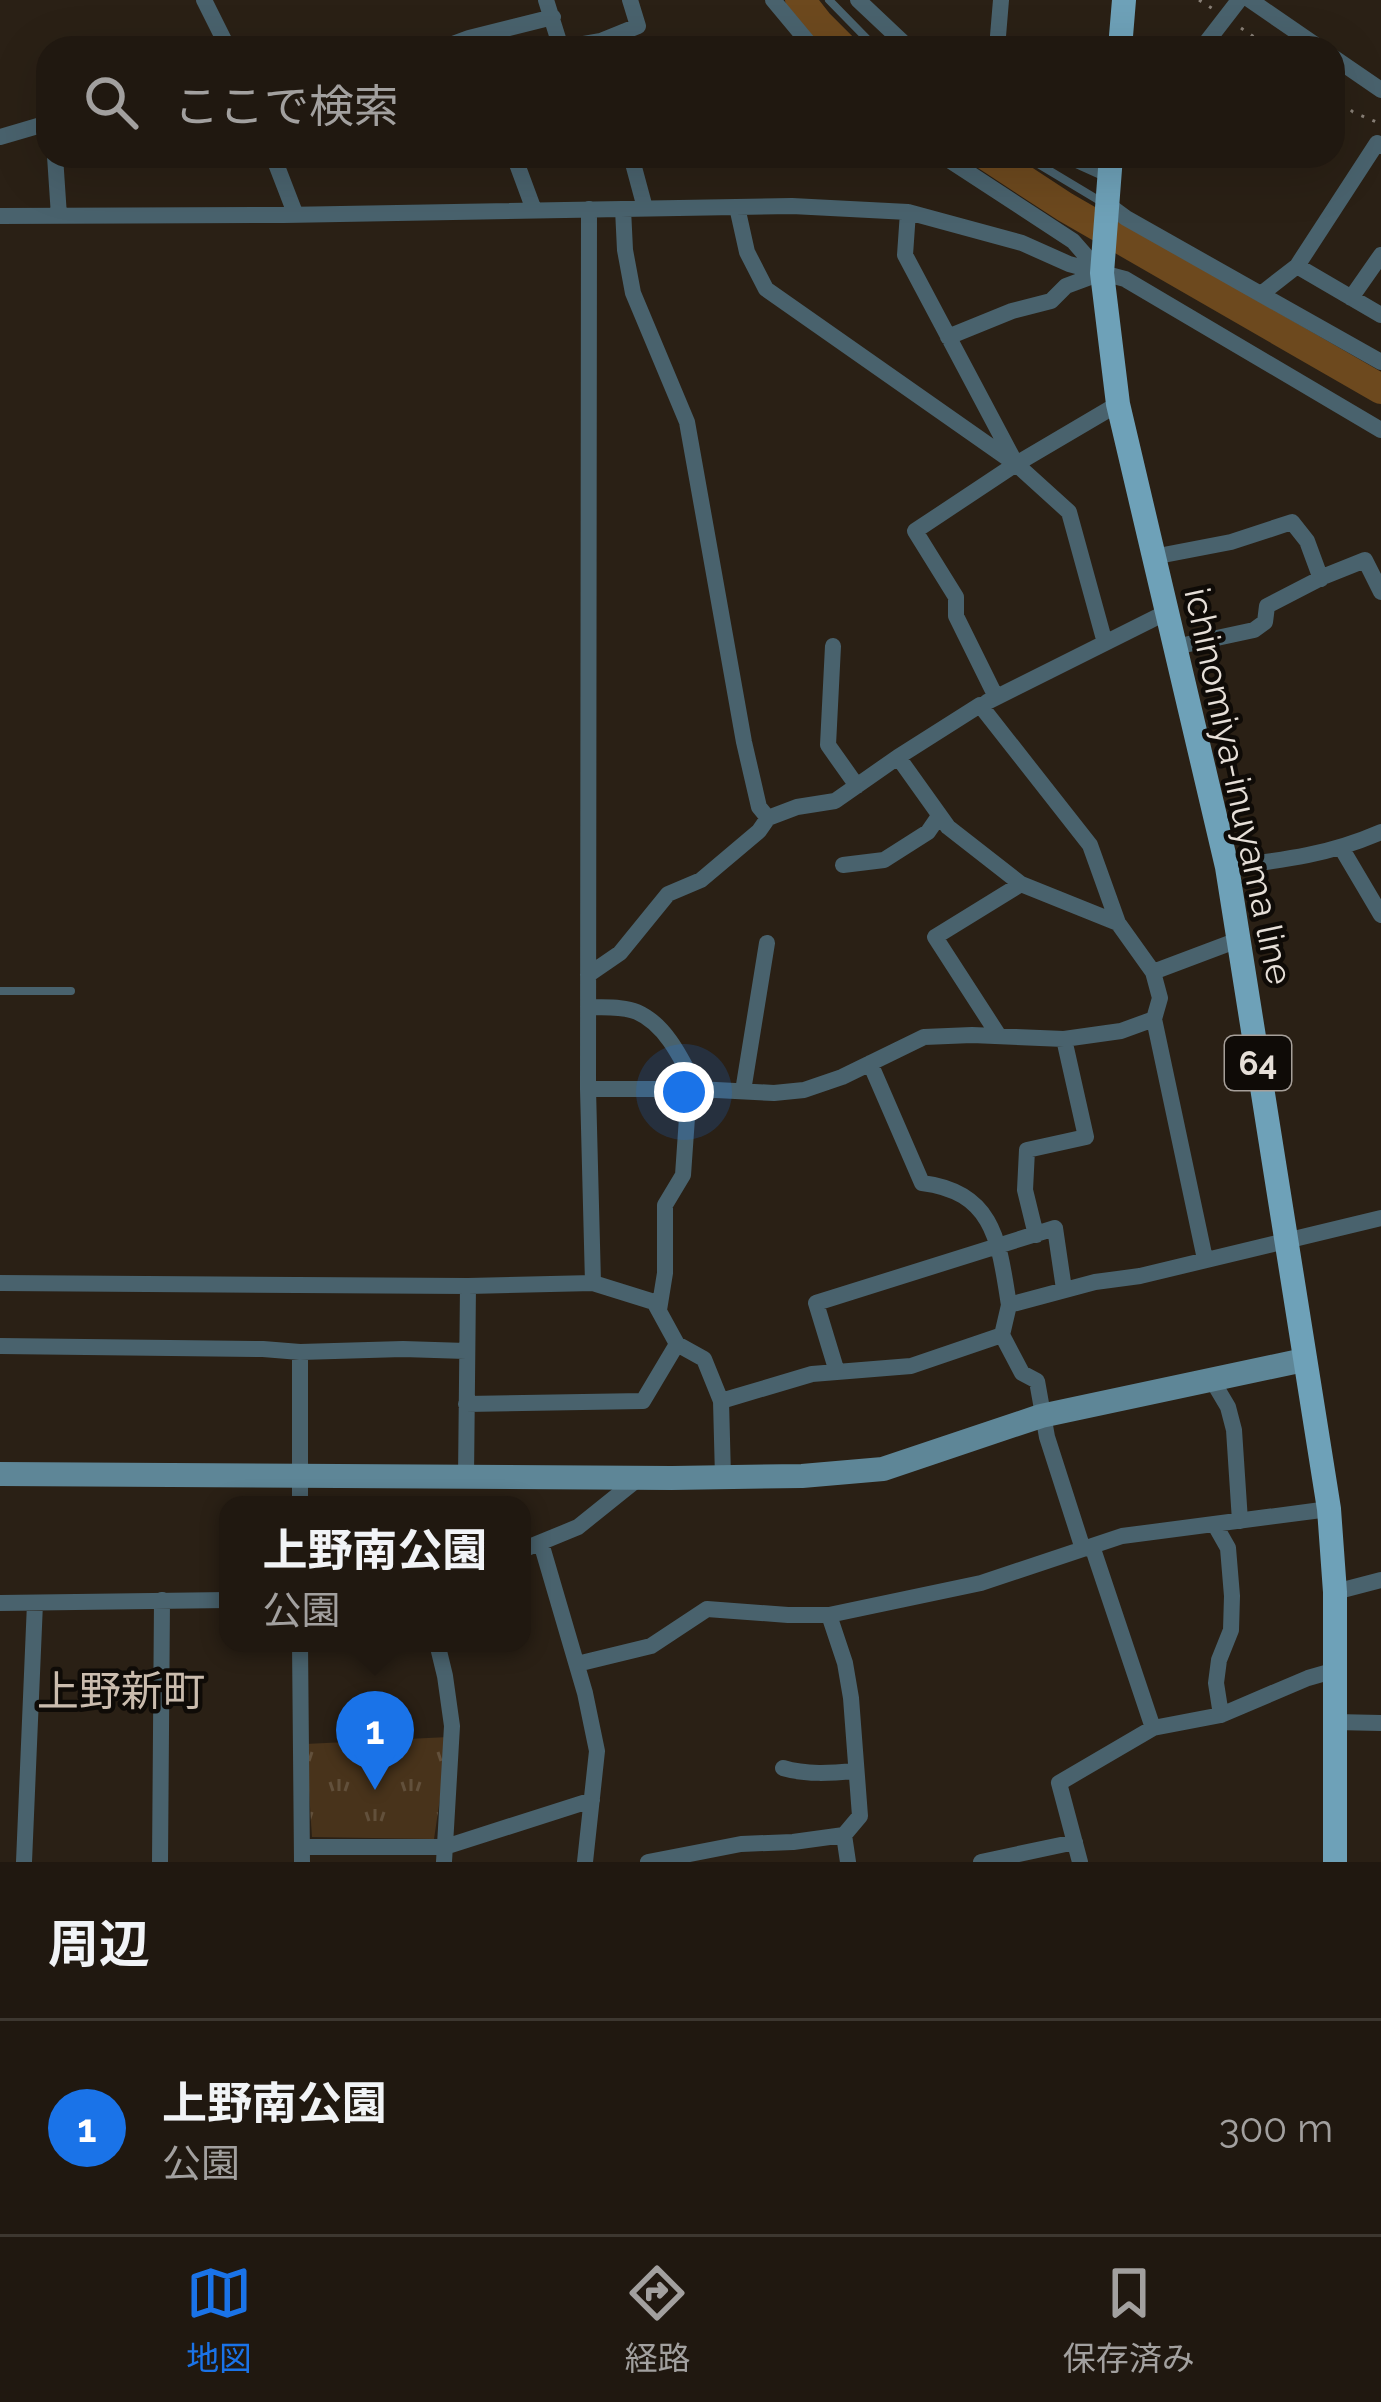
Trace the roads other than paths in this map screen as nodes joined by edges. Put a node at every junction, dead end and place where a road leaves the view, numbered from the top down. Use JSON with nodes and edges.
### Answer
{"nodes":[{"id":1,"x":204,"y":0,"type":"edge"},
{"id":2,"x":630,"y":0,"type":"edge"},
{"id":3,"x":773,"y":0,"type":"edge"},
{"id":4,"x":829,"y":0,"type":"edge"},
{"id":5,"x":858,"y":0,"type":"edge"},
{"id":6,"x":1124,"y":0,"type":"edge"},
{"id":7,"x":1238,"y":0,"type":"edge"},
{"id":8,"x":1250,"y":0,"type":"edge"},
{"id":9,"x":999,"y":2,"type":"edge"},
{"id":10,"x":549,"y":9,"type":"edge"},
{"id":11,"x":217,"y":36,"type":"edge"},
{"id":12,"x":487,"y":36,"type":"edge"},
{"id":13,"x":619,"y":36,"type":"edge"},
{"id":14,"x":803,"y":36,"type":"edge"},
{"id":15,"x":864,"y":36,"type":"edge"},
{"id":16,"x":896,"y":36,"type":"edge"},
{"id":17,"x":998,"y":36,"type":"edge"},
{"id":18,"x":1121,"y":36,"type":"edge"},
{"id":19,"x":1211,"y":36,"type":"edge"},
{"id":20,"x":1302,"y":36,"type":"edge"},
{"id":21,"x":1345,"y":65,"type":"edge"},
{"id":22,"x":1381,"y":90,"type":"edge"},
{"id":23,"x":36,"y":126,"type":"edge"},
{"id":24,"x":0,"y":136,"type":"edge"},
{"id":25,"x":1381,"y":146,"type":"edge"},
{"id":26,"x":56,"y":168,"type":"edge"},
{"id":27,"x":278,"y":168,"type":"edge"},
{"id":28,"x":518,"y":168,"type":"edge"},
{"id":29,"x":635,"y":168,"type":"edge"},
{"id":30,"x":961,"y":168,"type":"edge"},
{"id":31,"x":1044,"y":168,"type":"edge"},
{"id":32,"x":1110,"y":168,"type":"edge"},
{"id":33,"x":1107,"y":204,"type":"junction"},
{"id":34,"x":737,"y":207,"type":"junction"},
{"id":35,"x":623,"y":208,"type":"junction"},
{"id":36,"x":645,"y":208,"type":"junction"},
{"id":37,"x":589,"y":209,"type":"junction"},
{"id":38,"x":534,"y":210,"type":"junction"},
{"id":39,"x":908,"y":212,"type":"junction"},
{"id":40,"x":295,"y":213,"type":"junction"},
{"id":41,"x":0,"y":216,"type":"edge"},
{"id":42,"x":58,"y":216,"type":"junction"},
{"id":43,"x":1381,"y":255,"type":"edge"},
{"id":44,"x":1297,"y":266,"type":"junction"},
{"id":45,"x":1102,"y":273,"type":"junction"},
{"id":46,"x":1261,"y":294,"type":"junction"},
{"id":47,"x":1351,"y":298,"type":"junction"},
{"id":48,"x":1381,"y":316,"type":"edge"},
{"id":49,"x":948,"y":337,"type":"junction"},
{"id":50,"x":1381,"y":362,"type":"edge"},
{"id":51,"x":1118,"y":404,"type":"junction"},
{"id":52,"x":1381,"y":430,"type":"edge"},
{"id":53,"x":1016,"y":464,"type":"junction"},
{"id":54,"x":1154,"y":557,"type":"junction"},
{"id":55,"x":1321,"y":579,"type":"junction"},
{"id":56,"x":1381,"y":592,"type":"edge"},
{"id":57,"x":1166,"y":612,"type":"junction"},
{"id":58,"x":1106,"y":643,"type":"junction"},
{"id":59,"x":833,"y":646,"type":"dead end"},
{"id":60,"x":1175,"y":647,"type":"junction"},
{"id":61,"x":988,"y":701,"type":"junction"},
{"id":62,"x":898,"y":758,"type":"junction"},
{"id":63,"x":857,"y":786,"type":"junction"},
{"id":64,"x":939,"y":816,"type":"junction"},
{"id":65,"x":768,"y":818,"type":"junction"},
{"id":66,"x":1381,"y":832,"type":"edge"},
{"id":67,"x":1342,"y":849,"type":"junction"},
{"id":68,"x":843,"y":866,"type":"dead end"},
{"id":69,"x":1227,"y":867,"type":"junction"},
{"id":70,"x":1021,"y":884,"type":"junction"},
{"id":71,"x":1381,"y":915,"type":"edge"},
{"id":72,"x":1118,"y":923,"type":"junction"},
{"id":73,"x":1238,"y":940,"type":"junction"},
{"id":74,"x":767,"y":943,"type":"dead end"},
{"id":75,"x":1153,"y":972,"type":"junction"},
{"id":76,"x":588,"y":975,"type":"junction"},
{"id":77,"x":70,"y":991,"type":"dead end"},
{"id":78,"x":0,"y":992,"type":"edge"},
{"id":79,"x":588,"y":1007,"type":"junction"},
{"id":80,"x":1154,"y":1019,"type":"junction"},
{"id":81,"x":999,"y":1036,"type":"junction"},
{"id":82,"x":1064,"y":1039,"type":"junction"},
{"id":83,"x":870,"y":1063,"type":"junction"},
{"id":84,"x":588,"y":1089,"type":"junction"},
{"id":85,"x":693,"y":1089,"type":"junction"},
{"id":86,"x":743,"y":1091,"type":"junction"},
{"id":87,"x":1381,"y":1217,"type":"edge"},
{"id":88,"x":1036,"y":1235,"type":"junction"},
{"id":89,"x":1285,"y":1239,"type":"junction"},
{"id":90,"x":999,"y":1246,"type":"junction"},
{"id":91,"x":1205,"y":1259,"type":"junction"},
{"id":92,"x":0,"y":1283,"type":"edge"},
{"id":93,"x":592,"y":1283,"type":"junction"},
{"id":94,"x":469,"y":1286,"type":"junction"},
{"id":95,"x":1064,"y":1289,"type":"junction"},
{"id":96,"x":1010,"y":1305,"type":"junction"},
{"id":97,"x":659,"y":1311,"type":"junction"},
{"id":98,"x":1002,"y":1335,"type":"junction"},
{"id":99,"x":677,"y":1344,"type":"junction"},
{"id":100,"x":0,"y":1346,"type":"edge"},
{"id":101,"x":300,"y":1352,"type":"junction"},
{"id":102,"x":466,"y":1352,"type":"junction"},
{"id":103,"x":1304,"y":1360,"type":"junction"},
{"id":104,"x":837,"y":1372,"type":"junction"},
{"id":105,"x":1212,"y":1380,"type":"junction"},
{"id":106,"x":721,"y":1402,"type":"junction"},
{"id":107,"x":466,"y":1404,"type":"junction"},
{"id":108,"x":1041,"y":1416,"type":"junction"},
{"id":109,"x":0,"y":1474,"type":"edge"},
{"id":110,"x":301,"y":1474,"type":"junction"},
{"id":111,"x":466,"y":1477,"type":"junction"},
{"id":112,"x":723,"y":1477,"type":"junction"},
{"id":113,"x":639,"y":1478,"type":"junction"},
{"id":114,"x":300,"y":1496,"type":"edge"},
{"id":115,"x":1329,"y":1509,"type":"junction"},
{"id":116,"x":1240,"y":1521,"type":"junction"},
{"id":117,"x":1215,"y":1525,"type":"junction"},
{"id":118,"x":541,"y":1543,"type":"junction"},
{"id":119,"x":531,"y":1547,"type":"edge"},
{"id":120,"x":1088,"y":1547,"type":"junction"},
{"id":121,"x":1381,"y":1580,"type":"edge"},
{"id":122,"x":1336,"y":1592,"type":"junction"},
{"id":123,"x":161,"y":1600,"type":"junction"},
{"id":124,"x":219,"y":1600,"type":"edge"},
{"id":125,"x":0,"y":1603,"type":"edge"},
{"id":126,"x":34,"y":1603,"type":"junction"},
{"id":127,"x":829,"y":1615,"type":"junction"},
{"id":128,"x":300,"y":1652,"type":"edge"},
{"id":129,"x":439,"y":1652,"type":"edge"},
{"id":130,"x":577,"y":1664,"type":"junction"},
{"id":131,"x":1336,"y":1670,"type":"junction"},
{"id":132,"x":1222,"y":1715,"type":"junction"},
{"id":133,"x":1335,"y":1722,"type":"junction"},
{"id":134,"x":1381,"y":1723,"type":"edge"},
{"id":135,"x":1153,"y":1728,"type":"junction"},
{"id":136,"x":783,"y":1768,"type":"dead end"},
{"id":137,"x":856,"y":1771,"type":"junction"},
{"id":138,"x":592,"y":1800,"type":"junction"},
{"id":139,"x":844,"y":1835,"type":"junction"},
{"id":140,"x":1075,"y":1842,"type":"junction"},
{"id":141,"x":302,"y":1854,"type":"edge"},
{"id":142,"x":444,"y":1855,"type":"edge"},
{"id":143,"x":1022,"y":1858,"type":"edge"},
{"id":144,"x":24,"y":1862,"type":"edge"},
{"id":145,"x":160,"y":1862,"type":"edge"},
{"id":146,"x":585,"y":1862,"type":"edge"},
{"id":147,"x":648,"y":1862,"type":"edge"},
{"id":148,"x":848,"y":1862,"type":"edge"},
{"id":149,"x":980,"y":1862,"type":"edge"},
{"id":150,"x":1080,"y":1862,"type":"edge"},
{"id":151,"x":1335,"y":1862,"type":"edge"}],
"edges":[{"from":1,"to":11,"type":"street"},
{"from":2,"to":13,"type":"street"},
{"from":3,"to":14,"type":"street"},
{"from":4,"to":15,"type":"lane"},
{"from":5,"to":16,"type":"street"},
{"from":6,"to":18,"type":"main road"},
{"from":7,"to":19,"type":"street"},
{"from":8,"to":20,"type":"street"},
{"from":9,"to":17,"type":"street"},
{"from":10,"to":12,"type":"street"},
{"from":21,"to":22,"type":"street"},
{"from":23,"to":24,"type":"street"},
{"from":25,"to":44,"type":"street"},
{"from":26,"to":42,"type":"street"},
{"from":27,"to":40,"type":"street"},
{"from":28,"to":38,"type":"street"},
{"from":29,"to":36,"type":"street"},
{"from":30,"to":45,"type":"street"},
{"from":31,"to":33,"type":"lane"},
{"from":32,"to":33,"type":"main road","name":"ichinomiya-inuyama line","number":"64"},
{"from":33,"to":45,"type":"main road","name":"ichinomiya-inuyama line","number":"64"},
{"from":33,"to":46,"type":"street"},
{"from":34,"to":36,"type":"street"},
{"from":34,"to":39,"type":"street"},
{"from":34,"to":53,"type":"street"},
{"from":35,"to":36,"type":"street"},
{"from":35,"to":37,"type":"street"},
{"from":35,"to":65,"type":"street"},
{"from":37,"to":38,"type":"street"},
{"from":37,"to":76,"type":"street"},
{"from":38,"to":40,"type":"street"},
{"from":39,"to":45,"type":"street"},
{"from":39,"to":49,"type":"street"},
{"from":40,"to":42,"type":"street"},
{"from":41,"to":42,"type":"street"},
{"from":43,"to":47,"type":"street"},
{"from":44,"to":46,"type":"street"},
{"from":44,"to":47,"type":"street"},
{"from":45,"to":49,"type":"street"},
{"from":45,"to":51,"type":"main road","name":"ichinomiya-inuyama line","number":"64"},
{"from":45,"to":52,"type":"street"},
{"from":46,"to":50,"type":"street"},
{"from":47,"to":48,"type":"street"},
{"from":49,"to":53,"type":"street"},
{"from":51,"to":53,"type":"street"},
{"from":51,"to":54,"type":"main road","name":"ichinomiya-inuyama line","number":"64"},
{"from":53,"to":58,"type":"street"},
{"from":53,"to":61,"type":"street"},
{"from":54,"to":55,"type":"street"},
{"from":54,"to":57,"type":"main road","name":"ichinomiya-inuyama line","number":"64"},
{"from":55,"to":56,"type":"street"},
{"from":55,"to":60,"type":"street"},
{"from":57,"to":58,"type":"street"},
{"from":57,"to":60,"type":"main road","name":"ichinomiya-inuyama line","number":"64"},
{"from":58,"to":61,"type":"street"},
{"from":59,"to":63,"type":"street"},
{"from":60,"to":69,"type":"main road","name":"ichinomiya-inuyama line","number":"64"},
{"from":61,"to":62,"type":"street"},
{"from":61,"to":72,"type":"street"},
{"from":62,"to":63,"type":"street"},
{"from":62,"to":64,"type":"street"},
{"from":63,"to":65,"type":"street"},
{"from":64,"to":68,"type":"street"},
{"from":64,"to":70,"type":"street"},
{"from":65,"to":76,"type":"street"},
{"from":66,"to":67,"type":"street"},
{"from":67,"to":69,"type":"street"},
{"from":67,"to":71,"type":"street"},
{"from":69,"to":73,"type":"main road","name":"ichinomiya-inuyama line","number":"64"},
{"from":70,"to":72,"type":"street"},
{"from":70,"to":81,"type":"street"},
{"from":72,"to":75,"type":"street"},
{"from":73,"to":75,"type":"street"},
{"from":73,"to":89,"type":"main road","name":"ichinomiya-inuyama line","number":"64"},
{"from":74,"to":86,"type":"street"},
{"from":75,"to":80,"type":"street"},
{"from":76,"to":79,"type":"street"},
{"from":77,"to":78,"type":"lane"},
{"from":79,"to":84,"type":"street"},
{"from":79,"to":85,"type":"street"},
{"from":80,"to":82,"type":"street"},
{"from":80,"to":91,"type":"street"},
{"from":81,"to":82,"type":"street"},
{"from":81,"to":83,"type":"street"},
{"from":82,"to":88,"type":"street"},
{"from":83,"to":86,"type":"street"},
{"from":83,"to":90,"type":"street"},
{"from":84,"to":85,"type":"street"},
{"from":84,"to":93,"type":"street"},
{"from":85,"to":86,"type":"street"},
{"from":85,"to":97,"type":"street"},
{"from":87,"to":89,"type":"street"},
{"from":88,"to":90,"type":"street"},
{"from":88,"to":95,"type":"street"},
{"from":89,"to":91,"type":"street"},
{"from":89,"to":103,"type":"main road","name":"ichinomiya-inuyama line","number":"64"},
{"from":90,"to":96,"type":"street"},
{"from":90,"to":104,"type":"street"},
{"from":91,"to":95,"type":"street"},
{"from":92,"to":94,"type":"street"},
{"from":93,"to":94,"type":"street"},
{"from":93,"to":97,"type":"street"},
{"from":94,"to":102,"type":"street"},
{"from":95,"to":96,"type":"street"},
{"from":96,"to":98,"type":"street"},
{"from":97,"to":99,"type":"street"},
{"from":98,"to":104,"type":"street"},
{"from":98,"to":108,"type":"street"},
{"from":99,"to":106,"type":"street"},
{"from":99,"to":107,"type":"street"},
{"from":100,"to":101,"type":"street"},
{"from":101,"to":102,"type":"street"},
{"from":101,"to":110,"type":"street"},
{"from":102,"to":107,"type":"street"},
{"from":103,"to":105,"type":"street"},
{"from":103,"to":115,"type":"main road","name":"ichinomiya-inuyama line","number":"64"},
{"from":104,"to":106,"type":"street"},
{"from":105,"to":108,"type":"street"},
{"from":105,"to":116,"type":"street"},
{"from":106,"to":112,"type":"street"},
{"from":107,"to":111,"type":"street"},
{"from":108,"to":112,"type":"street"},
{"from":108,"to":120,"type":"street"},
{"from":109,"to":110,"type":"street"},
{"from":110,"to":111,"type":"street"},
{"from":110,"to":114,"type":"street"},
{"from":111,"to":113,"type":"street"},
{"from":112,"to":113,"type":"street"},
{"from":113,"to":118,"type":"street"},
{"from":115,"to":116,"type":"street"},
{"from":115,"to":122,"type":"main road","name":"ichinomiya-inuyama line","number":"64"},
{"from":116,"to":117,"type":"street"},
{"from":117,"to":120,"type":"street"},
{"from":117,"to":132,"type":"street"},
{"from":118,"to":119,"type":"street"},
{"from":118,"to":130,"type":"street"},
{"from":120,"to":127,"type":"street"},
{"from":120,"to":135,"type":"street"},
{"from":121,"to":122,"type":"street"},
{"from":122,"to":131,"type":"main road","name":"ichinomiya-inuyama line","number":"64"},
{"from":123,"to":124,"type":"street"},
{"from":123,"to":126,"type":"street"},
{"from":123,"to":145,"type":"street"},
{"from":125,"to":126,"type":"street"},
{"from":126,"to":144,"type":"street"},
{"from":127,"to":130,"type":"street"},
{"from":127,"to":137,"type":"street"},
{"from":128,"to":141,"type":"street"},
{"from":129,"to":142,"type":"street"},
{"from":130,"to":138,"type":"street"},
{"from":131,"to":132,"type":"street"},
{"from":131,"to":133,"type":"main road","name":"ichinomiya-inuyama line","number":"64"},
{"from":132,"to":135,"type":"street"},
{"from":133,"to":134,"type":"street"},
{"from":133,"to":151,"type":"main road","name":"ichinomiya-inuyama line","number":"64"},
{"from":135,"to":140,"type":"street"},
{"from":136,"to":137,"type":"street"},
{"from":137,"to":139,"type":"street"},
{"from":138,"to":142,"type":"street"},
{"from":138,"to":146,"type":"street"},
{"from":139,"to":147,"type":"street"},
{"from":139,"to":148,"type":"street"},
{"from":140,"to":143,"type":"street"},
{"from":140,"to":150,"type":"street"},
{"from":141,"to":142,"type":"street"},
{"from":143,"to":149,"type":"street"}]}
